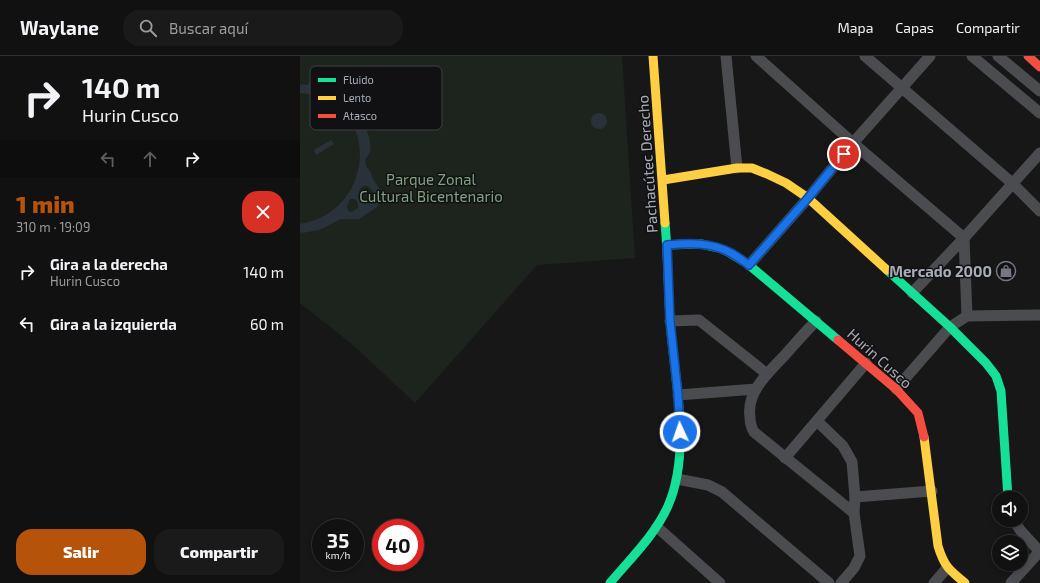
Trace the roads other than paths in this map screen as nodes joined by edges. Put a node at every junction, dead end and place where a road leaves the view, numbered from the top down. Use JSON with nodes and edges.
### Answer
{"nodes":[{"id":1,"x":653,"y":56,"type":"edge"},
{"id":2,"x":726,"y":56,"type":"edge"},
{"id":3,"x":756,"y":56,"type":"edge"},
{"id":4,"x":865,"y":56,"type":"edge"},
{"id":5,"x":930,"y":56,"type":"edge"},
{"id":6,"x":972,"y":56,"type":"edge"},
{"id":7,"x":998,"y":56,"type":"edge"},
{"id":8,"x":1028,"y":56,"type":"edge"},
{"id":9,"x":1040,"y":67,"type":"edge"},
{"id":10,"x":902,"y":88,"type":"junction"},
{"id":11,"x":1040,"y":91,"type":"edge"},
{"id":12,"x":1040,"y":113,"type":"edge"},
{"id":13,"x":853,"y":143,"type":"junction"},
{"id":14,"x":1040,"y":153,"type":"edge"},
{"id":15,"x":736,"y":168,"type":"junction"},
{"id":16,"x":663,"y":180,"type":"junction"},
{"id":17,"x":1012,"y":183,"type":"junction"},
{"id":18,"x":808,"y":198,"type":"junction"},
{"id":19,"x":1040,"y":211,"type":"edge"},
{"id":20,"x":964,"y":238,"type":"junction"},
{"id":21,"x":667,"y":245,"type":"junction"},
{"id":22,"x":749,"y":265,"type":"junction"},
{"id":23,"x":912,"y":293,"type":"junction"},
{"id":24,"x":1040,"y":315,"type":"edge"},
{"id":25,"x":967,"y":316,"type":"junction"},
{"id":26,"x":816,"y":320,"type":"junction"},
{"id":27,"x":670,"y":321,"type":"junction"},
{"id":28,"x":950,"y":327,"type":"junction"},
{"id":29,"x":866,"y":363,"type":"junction"},
{"id":30,"x":768,"y":374,"type":"junction"},
{"id":31,"x":756,"y":389,"type":"junction"},
{"id":32,"x":896,"y":389,"type":"junction"},
{"id":33,"x":678,"y":395,"type":"junction"},
{"id":34,"x":817,"y":421,"type":"junction"},
{"id":35,"x":785,"y":458,"type":"junction"},
{"id":36,"x":677,"y":479,"type":"junction"},
{"id":37,"x":932,"y":491,"type":"junction"},
{"id":38,"x":1008,"y":491,"type":"edge"},
{"id":39,"x":855,"y":497,"type":"junction"},
{"id":40,"x":854,"y":513,"type":"junction"},
{"id":41,"x":657,"y":527,"type":"junction"},
{"id":42,"x":1018,"y":527,"type":"edge"},
{"id":43,"x":1040,"y":551,"type":"edge"},
{"id":44,"x":947,"y":568,"type":"junction"},
{"id":45,"x":614,"y":582,"type":"edge"},
{"id":46,"x":720,"y":583,"type":"edge"},
{"id":47,"x":829,"y":583,"type":"edge"},
{"id":48,"x":841,"y":583,"type":"edge"},
{"id":49,"x":934,"y":583,"type":"edge"},
{"id":50,"x":965,"y":583,"type":"edge"},
{"id":51,"x":1011,"y":583,"type":"edge"}],
"edges":[{"from":1,"to":16,"type":"street","name":"Pachacútec Derecho"},
{"from":2,"to":15,"type":"street"},
{"from":3,"to":13,"type":"street"},
{"from":4,"to":10,"type":"street"},
{"from":5,"to":10,"type":"street"},
{"from":6,"to":12,"type":"street"},
{"from":7,"to":11,"type":"street"},
{"from":8,"to":9,"type":"street"},
{"from":10,"to":13,"type":"street"},
{"from":10,"to":17,"type":"street"},
{"from":13,"to":18,"type":"street"},
{"from":13,"to":20,"type":"street"},
{"from":14,"to":17,"type":"street"},
{"from":15,"to":16,"type":"street"},
{"from":15,"to":18,"type":"street"},
{"from":16,"to":21,"type":"street","name":"Pachacútec Derecho"},
{"from":17,"to":19,"type":"street"},
{"from":17,"to":20,"type":"street"},
{"from":18,"to":22,"type":"street"},
{"from":18,"to":23,"type":"street"},
{"from":20,"to":23,"type":"street"},
{"from":20,"to":25,"type":"street"},
{"from":21,"to":22,"type":"street","name":"Hurin Cusco"},
{"from":21,"to":27,"type":"street","name":"Pachacútec Derecho"},
{"from":22,"to":26,"type":"street","name":"Hurin Cusco"},
{"from":23,"to":28,"type":"street"},
{"from":24,"to":25,"type":"street"},
{"from":25,"to":28,"type":"street"},
{"from":26,"to":29,"type":"street","name":"Hurin Cusco"},
{"from":26,"to":30,"type":"street"},
{"from":27,"to":30,"type":"street"},
{"from":27,"to":33,"type":"street","name":"Pachacútec Derecho"},
{"from":28,"to":32,"type":"street"},
{"from":28,"to":38,"type":"street"},
{"from":29,"to":32,"type":"street","name":"Hurin Cusco"},
{"from":29,"to":34,"type":"street"},
{"from":30,"to":31,"type":"street"},
{"from":31,"to":33,"type":"street"},
{"from":31,"to":35,"type":"street"},
{"from":32,"to":37,"type":"street","name":"Hurin Cusco"},
{"from":33,"to":36,"type":"street","name":"Pachacútec Derecho"},
{"from":34,"to":35,"type":"street"},
{"from":34,"to":39,"type":"street"},
{"from":35,"to":40,"type":"street"},
{"from":36,"to":41,"type":"street","name":"Pachacútec Derecho"},
{"from":36,"to":47,"type":"street"},
{"from":37,"to":39,"type":"street"},
{"from":37,"to":44,"type":"street","name":"Hurin Cusco"},
{"from":39,"to":40,"type":"street"},
{"from":40,"to":48,"type":"street"},
{"from":41,"to":45,"type":"street","name":"Pachacútec Derecho"},
{"from":41,"to":46,"type":"street"},
{"from":42,"to":43,"type":"street"},
{"from":43,"to":51,"type":"street"},
{"from":44,"to":49,"type":"street"},
{"from":44,"to":50,"type":"street","name":"Hurin Cusco"}]}
